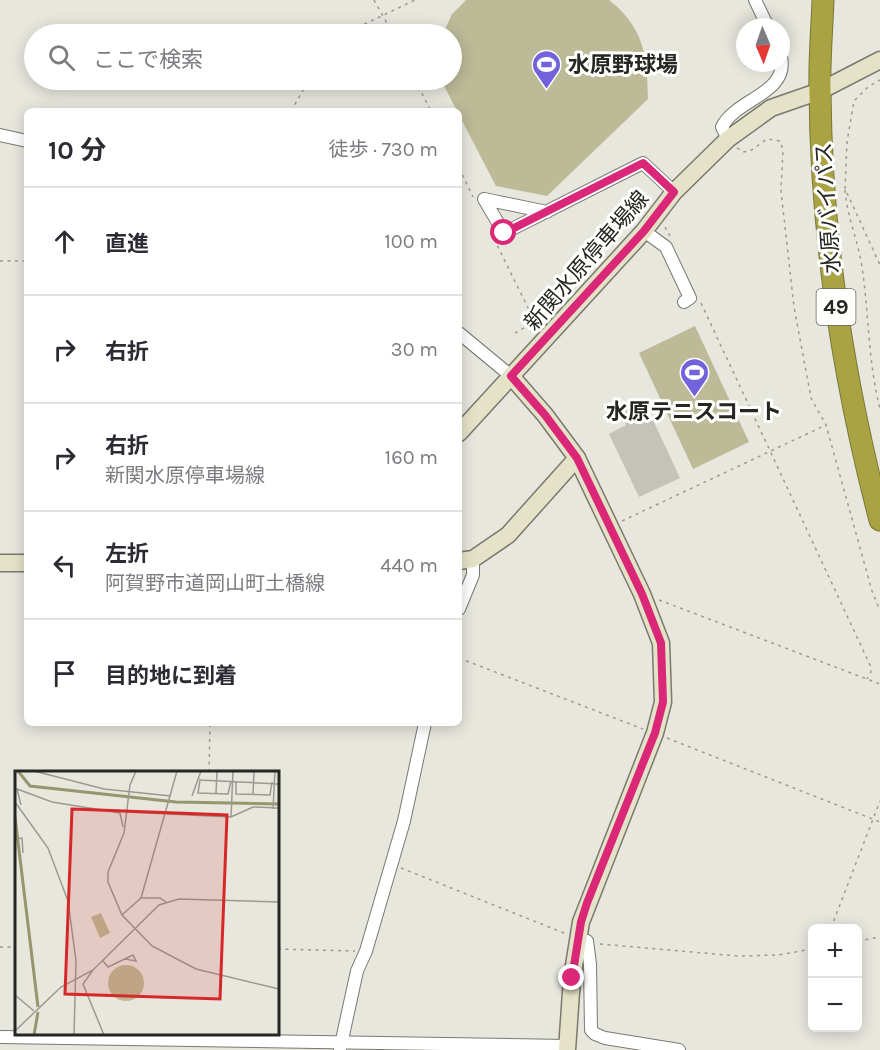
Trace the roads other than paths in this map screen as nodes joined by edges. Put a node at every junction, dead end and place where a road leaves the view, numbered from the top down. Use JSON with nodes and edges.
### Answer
{"nodes":[{"id":1,"x":755,"y":0,"type":"edge"},
{"id":2,"x":823,"y":0,"type":"edge"},
{"id":3,"x":764,"y":18,"type":"edge"},
{"id":4,"x":880,"y":60,"type":"edge"},
{"id":5,"x":782,"y":72,"type":"edge"},
{"id":6,"x":820,"y":91,"type":"junction"},
{"id":7,"x":0,"y":135,"type":"edge"},
{"id":8,"x":728,"y":139,"type":"junction"},
{"id":9,"x":24,"y":140,"type":"edge"},
{"id":10,"x":674,"y":192,"type":"junction"},
{"id":11,"x":547,"y":212,"type":"dead end"},
{"id":12,"x":644,"y":231,"type":"junction"},
{"id":13,"x":684,"y":302,"type":"dead end"},
{"id":14,"x":462,"y":335,"type":"edge"},
{"id":15,"x":511,"y":376,"type":"junction"},
{"id":16,"x":462,"y":430,"type":"edge"},
{"id":17,"x":577,"y":458,"type":"junction"},
{"id":18,"x":880,"y":520,"type":"edge"},
{"id":19,"x":466,"y":560,"type":"edge"},
{"id":20,"x":0,"y":563,"type":"edge"},
{"id":21,"x":24,"y":563,"type":"edge"},
{"id":22,"x":462,"y":602,"type":"edge"},
{"id":23,"x":423,"y":726,"type":"edge"},
{"id":24,"x":583,"y":940,"type":"junction"},
{"id":25,"x":0,"y":1037,"type":"edge"},
{"id":26,"x":341,"y":1047,"type":"edge"},
{"id":27,"x":567,"y":1048,"type":"edge"},
{"id":28,"x":679,"y":1050,"type":"edge"}],
"edges":[{"from":1,"to":3,"type":"street"},
{"from":2,"to":6,"type":"highway","name":"水原バイパス","number":"49"},
{"from":4,"to":6,"type":"street","name":"新関水原停車場線"},
{"from":5,"to":8,"type":"street"},
{"from":6,"to":8,"type":"street","name":"新関水原停車場線"},
{"from":6,"to":18,"type":"highway","name":"水原バイパス","number":"49"},
{"from":7,"to":9,"type":"street"},
{"from":8,"to":10,"type":"street","name":"新関水原停車場線"},
{"from":10,"to":11,"type":"street"},
{"from":10,"to":12,"type":"street","name":"新関水原停車場線"},
{"from":12,"to":13,"type":"street"},
{"from":12,"to":15,"type":"street","name":"新関水原停車場線"},
{"from":14,"to":15,"type":"street"},
{"from":15,"to":16,"type":"street","name":"新関水原停車場線"},
{"from":15,"to":17,"type":"street"},
{"from":17,"to":19,"type":"street"},
{"from":17,"to":24,"type":"street"},
{"from":19,"to":22,"type":"street"},
{"from":20,"to":21,"type":"street"},
{"from":23,"to":26,"type":"street"},
{"from":24,"to":27,"type":"street"},
{"from":24,"to":28,"type":"street"},
{"from":25,"to":26,"type":"street"},
{"from":26,"to":27,"type":"street"}]}
